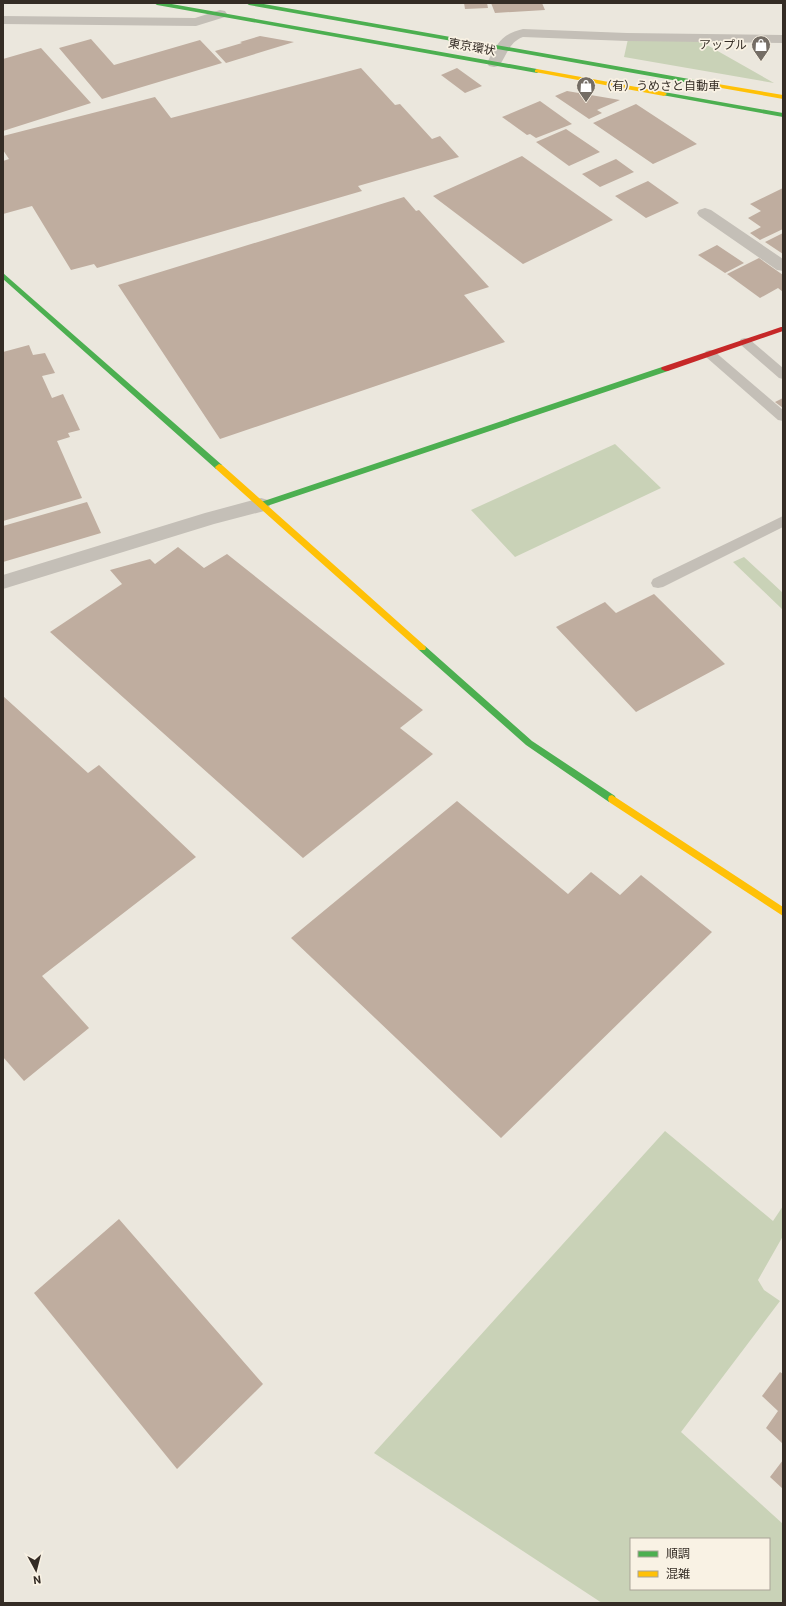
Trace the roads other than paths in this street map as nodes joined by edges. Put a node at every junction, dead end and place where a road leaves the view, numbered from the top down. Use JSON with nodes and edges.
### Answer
{"nodes":[{"id":1,"x":157,"y":3,"type":"edge"},
{"id":2,"x":249,"y":3,"type":"edge"},
{"id":3,"x":220,"y":14,"type":"junction"},
{"id":4,"x":3,"y":20,"type":"edge"},
{"id":5,"x":783,"y":39,"type":"edge"},
{"id":6,"x":503,"y":48,"type":"junction"},
{"id":7,"x":494,"y":64,"type":"junction"},
{"id":8,"x":783,"y":97,"type":"edge"},
{"id":9,"x":783,"y":115,"type":"edge"},
{"id":10,"x":705,"y":213,"type":"dead end"},
{"id":11,"x":783,"y":266,"type":"edge"},
{"id":12,"x":3,"y":275,"type":"edge"},
{"id":13,"x":783,"y":329,"type":"edge"},
{"id":14,"x":745,"y":342,"type":"junction"},
{"id":15,"x":710,"y":354,"type":"junction"},
{"id":16,"x":783,"y":375,"type":"edge"},
{"id":17,"x":783,"y":416,"type":"edge"},
{"id":18,"x":261,"y":505,"type":"junction"},
{"id":19,"x":783,"y":521,"type":"edge"},
{"id":20,"x":3,"y":582,"type":"edge"},
{"id":21,"x":658,"y":583,"type":"dead end"},
{"id":22,"x":783,"y":912,"type":"edge"}],
"edges":[{"from":1,"to":3,"type":"main road","name":"東京環状"},
{"from":2,"to":6,"type":"main road","name":"東京環状"},
{"from":3,"to":4,"type":"street"},
{"from":3,"to":7,"type":"main road","name":"東京環状"},
{"from":5,"to":6,"type":"street"},
{"from":6,"to":7,"type":"street"},
{"from":6,"to":8,"type":"main road","name":"東京環状"},
{"from":7,"to":9,"type":"main road","name":"東京環状"},
{"from":10,"to":11,"type":"street"},
{"from":12,"to":18,"type":"main road"},
{"from":13,"to":14,"type":"main road"},
{"from":14,"to":15,"type":"main road"},
{"from":14,"to":16,"type":"lane"},
{"from":15,"to":17,"type":"lane"},
{"from":15,"to":18,"type":"main road"},
{"from":18,"to":20,"type":"street"},
{"from":18,"to":22,"type":"main road"},
{"from":19,"to":21,"type":"lane"}]}
